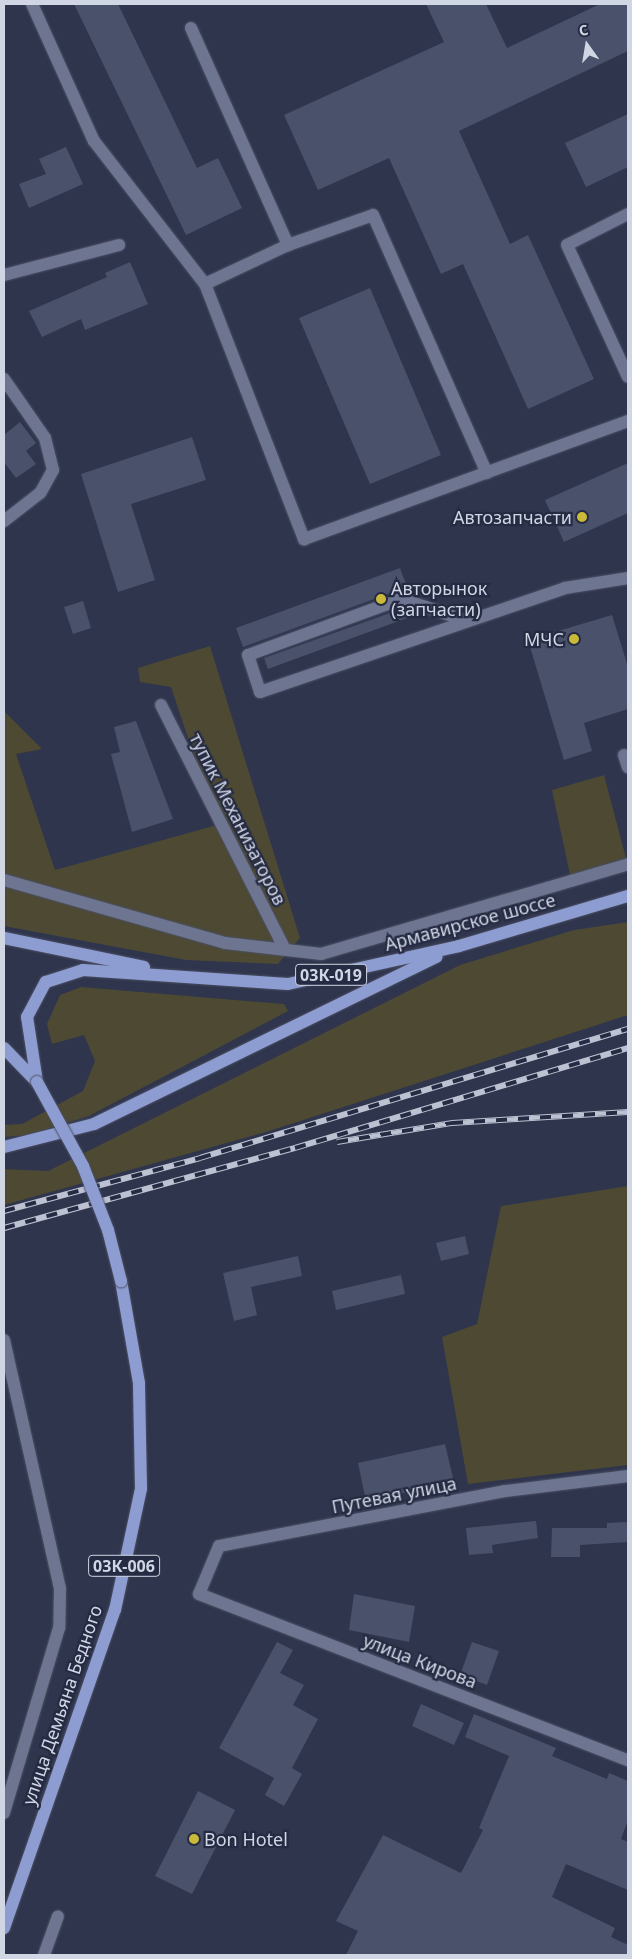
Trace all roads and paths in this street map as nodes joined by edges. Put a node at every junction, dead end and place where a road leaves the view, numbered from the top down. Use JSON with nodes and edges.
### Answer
{"nodes":[{"id":1,"x":32,"y":4,"type":"edge"},
{"id":2,"x":191,"y":28,"type":"dead end"},
{"id":3,"x":628,"y":214,"type":"edge"},
{"id":4,"x":119,"y":245,"type":"dead end"},
{"id":5,"x":288,"y":245,"type":"junction"},
{"id":6,"x":4,"y":275,"type":"edge"},
{"id":7,"x":205,"y":284,"type":"junction"},
{"id":8,"x":628,"y":377,"type":"edge"},
{"id":9,"x":4,"y":379,"type":"edge"},
{"id":10,"x":628,"y":421,"type":"edge"},
{"id":11,"x":487,"y":473,"type":"junction"},
{"id":12,"x":4,"y":521,"type":"edge"},
{"id":13,"x":628,"y":578,"type":"edge"},
{"id":14,"x":465,"y":620,"type":"junction"},
{"id":15,"x":160,"y":705,"type":"dead end"},
{"id":16,"x":628,"y":864,"type":"edge"},
{"id":17,"x":4,"y":880,"type":"edge"},
{"id":18,"x":628,"y":896,"type":"edge"},
{"id":19,"x":4,"y":938,"type":"edge"},
{"id":20,"x":459,"y":946,"type":"junction"},
{"id":21,"x":285,"y":949,"type":"junction"},
{"id":22,"x":200,"y":978,"type":"junction"},
{"id":23,"x":4,"y":1048,"type":"edge"},
{"id":24,"x":38,"y":1082,"type":"junction"},
{"id":25,"x":4,"y":1147,"type":"edge"},
{"id":26,"x":4,"y":1340,"type":"edge"},
{"id":27,"x":628,"y":1476,"type":"edge"},
{"id":28,"x":199,"y":1594,"type":"joint"},
{"id":29,"x":628,"y":1760,"type":"edge"},
{"id":30,"x":4,"y":1813,"type":"edge"},
{"id":31,"x":58,"y":1916,"type":"dead end"},
{"id":32,"x":4,"y":1928,"type":"edge"},
{"id":33,"x":44,"y":1955,"type":"edge"}],
"edges":[{"from":1,"to":7,"type":"street"},
{"from":2,"to":5,"type":"street"},
{"from":3,"to":8,"type":"street"},
{"from":4,"to":6,"type":"street"},
{"from":5,"to":7,"type":"street"},
{"from":5,"to":11,"type":"street"},
{"from":7,"to":11,"type":"street"},
{"from":9,"to":12,"type":"street"},
{"from":10,"to":11,"type":"street"},
{"from":13,"to":14,"type":"street"},
{"from":14,"to":14,"type":"street"},
{"from":15,"to":21,"type":"street","name":"тупик Механизаторов"},
{"from":16,"to":21,"type":"street"},
{"from":17,"to":21,"type":"street"},
{"from":18,"to":20,"type":"main road","name":"Армавирское шоссе","number":"03К-019"},
{"from":19,"to":22,"type":"main road","number":"03К-019"},
{"from":20,"to":22,"type":"main road","name":"Армавирское шоссе","number":"03К-019"},
{"from":20,"to":25,"type":"main road"},
{"from":22,"to":24,"type":"main road"},
{"from":23,"to":24,"type":"main road","number":"03К-006"},
{"from":24,"to":32,"type":"main road","name":"улица Демьяна Бедного","number":"03К-006","bridge":true},
{"from":26,"to":30,"type":"street"},
{"from":27,"to":28,"type":"street","name":"Путевая улица"},
{"from":28,"to":29,"type":"street","name":"улица Кирова"},
{"from":31,"to":33,"type":"street"}]}
